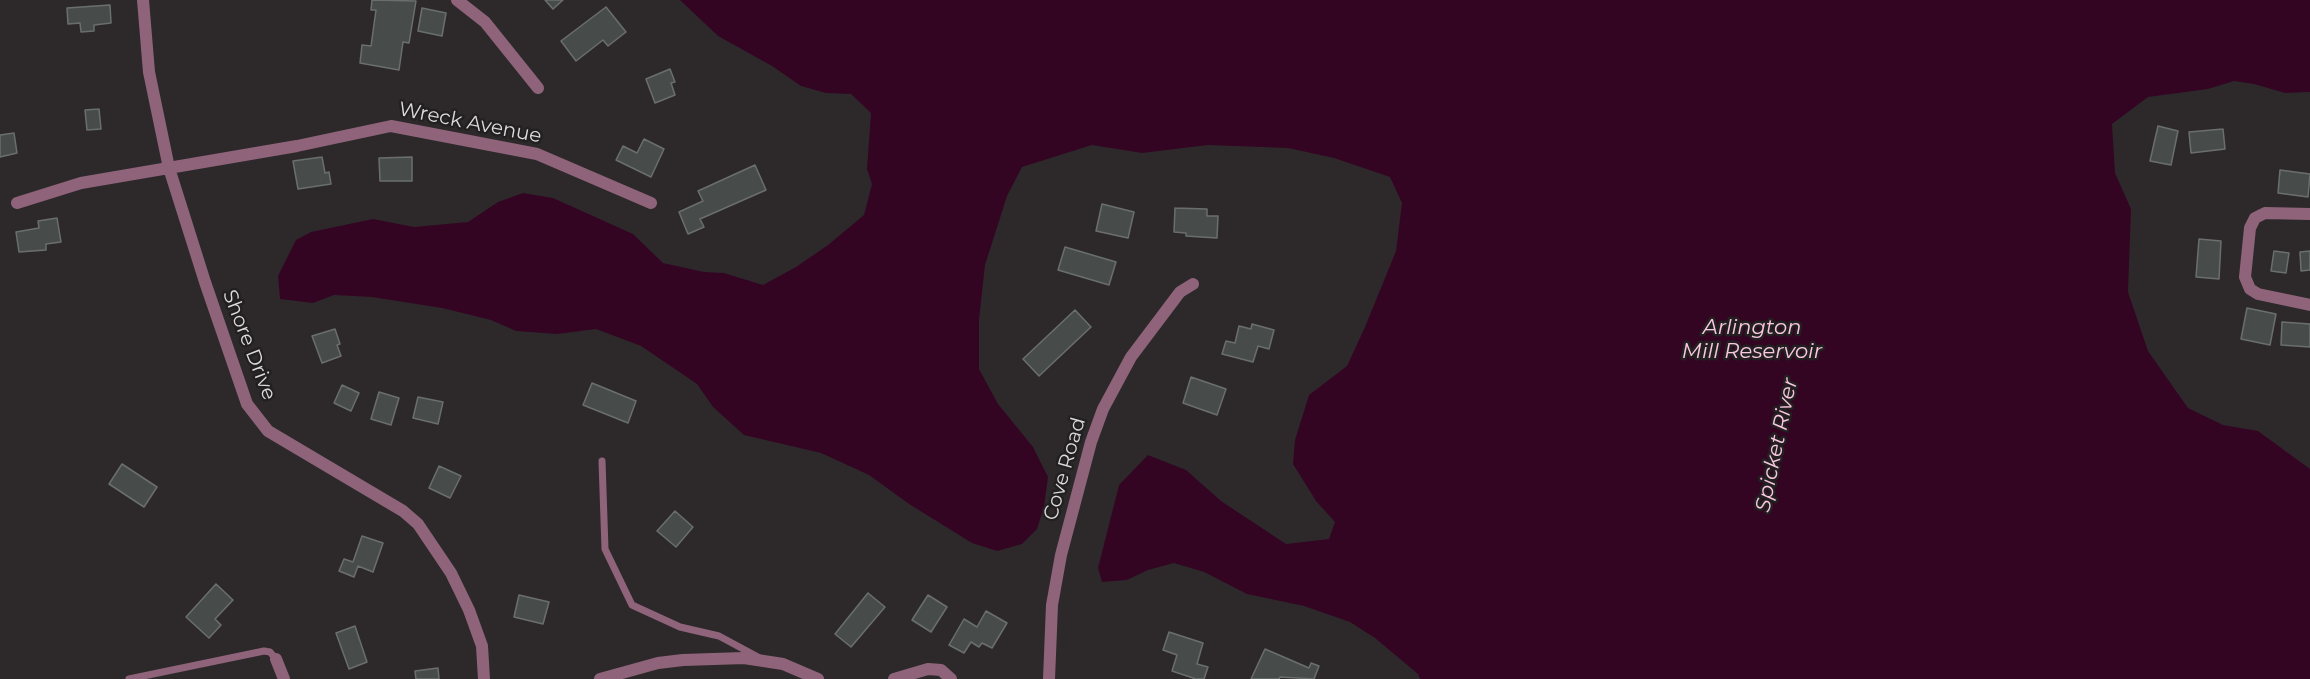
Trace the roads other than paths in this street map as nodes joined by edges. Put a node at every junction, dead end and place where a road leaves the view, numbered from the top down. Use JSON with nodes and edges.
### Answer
{"nodes":[{"id":1,"x":143,"y":0,"type":"edge"},
{"id":2,"x":457,"y":0,"type":"edge"},
{"id":3,"x":538,"y":88,"type":"dead end"},
{"id":4,"x":169,"y":168,"type":"junction"},
{"id":5,"x":17,"y":202,"type":"dead end"},
{"id":6,"x":651,"y":203,"type":"dead end"},
{"id":7,"x":2310,"y":214,"type":"edge"},
{"id":8,"x":1193,"y":284,"type":"dead end"},
{"id":9,"x":2310,"y":305,"type":"edge"},
{"id":10,"x":602,"y":462,"type":"dead end"},
{"id":11,"x":276,"y":659,"type":"joint"},
{"id":12,"x":763,"y":660,"type":"junction"},
{"id":13,"x":129,"y":679,"type":"edge"},
{"id":14,"x":284,"y":679,"type":"edge"},
{"id":15,"x":484,"y":679,"type":"edge"},
{"id":16,"x":600,"y":679,"type":"edge"},
{"id":17,"x":818,"y":679,"type":"edge"},
{"id":18,"x":894,"y":679,"type":"edge"},
{"id":19,"x":951,"y":679,"type":"edge"},
{"id":20,"x":1049,"y":679,"type":"edge"}],
"edges":[{"from":1,"to":4,"type":"street","name":"Shore Drive"},
{"from":2,"to":3,"type":"street"},
{"from":4,"to":5,"type":"street","name":"Wreck Avenue"},
{"from":4,"to":6,"type":"street","name":"Wreck Avenue"},
{"from":4,"to":15,"type":"street","name":"Shore Drive"},
{"from":7,"to":9,"type":"street"},
{"from":8,"to":20,"type":"street","name":"Cove Road"},
{"from":10,"to":12,"type":"lane"},
{"from":11,"to":13,"type":"lane"},
{"from":11,"to":14,"type":"street"},
{"from":12,"to":16,"type":"street"},
{"from":12,"to":17,"type":"street"},
{"from":18,"to":19,"type":"street"}]}
